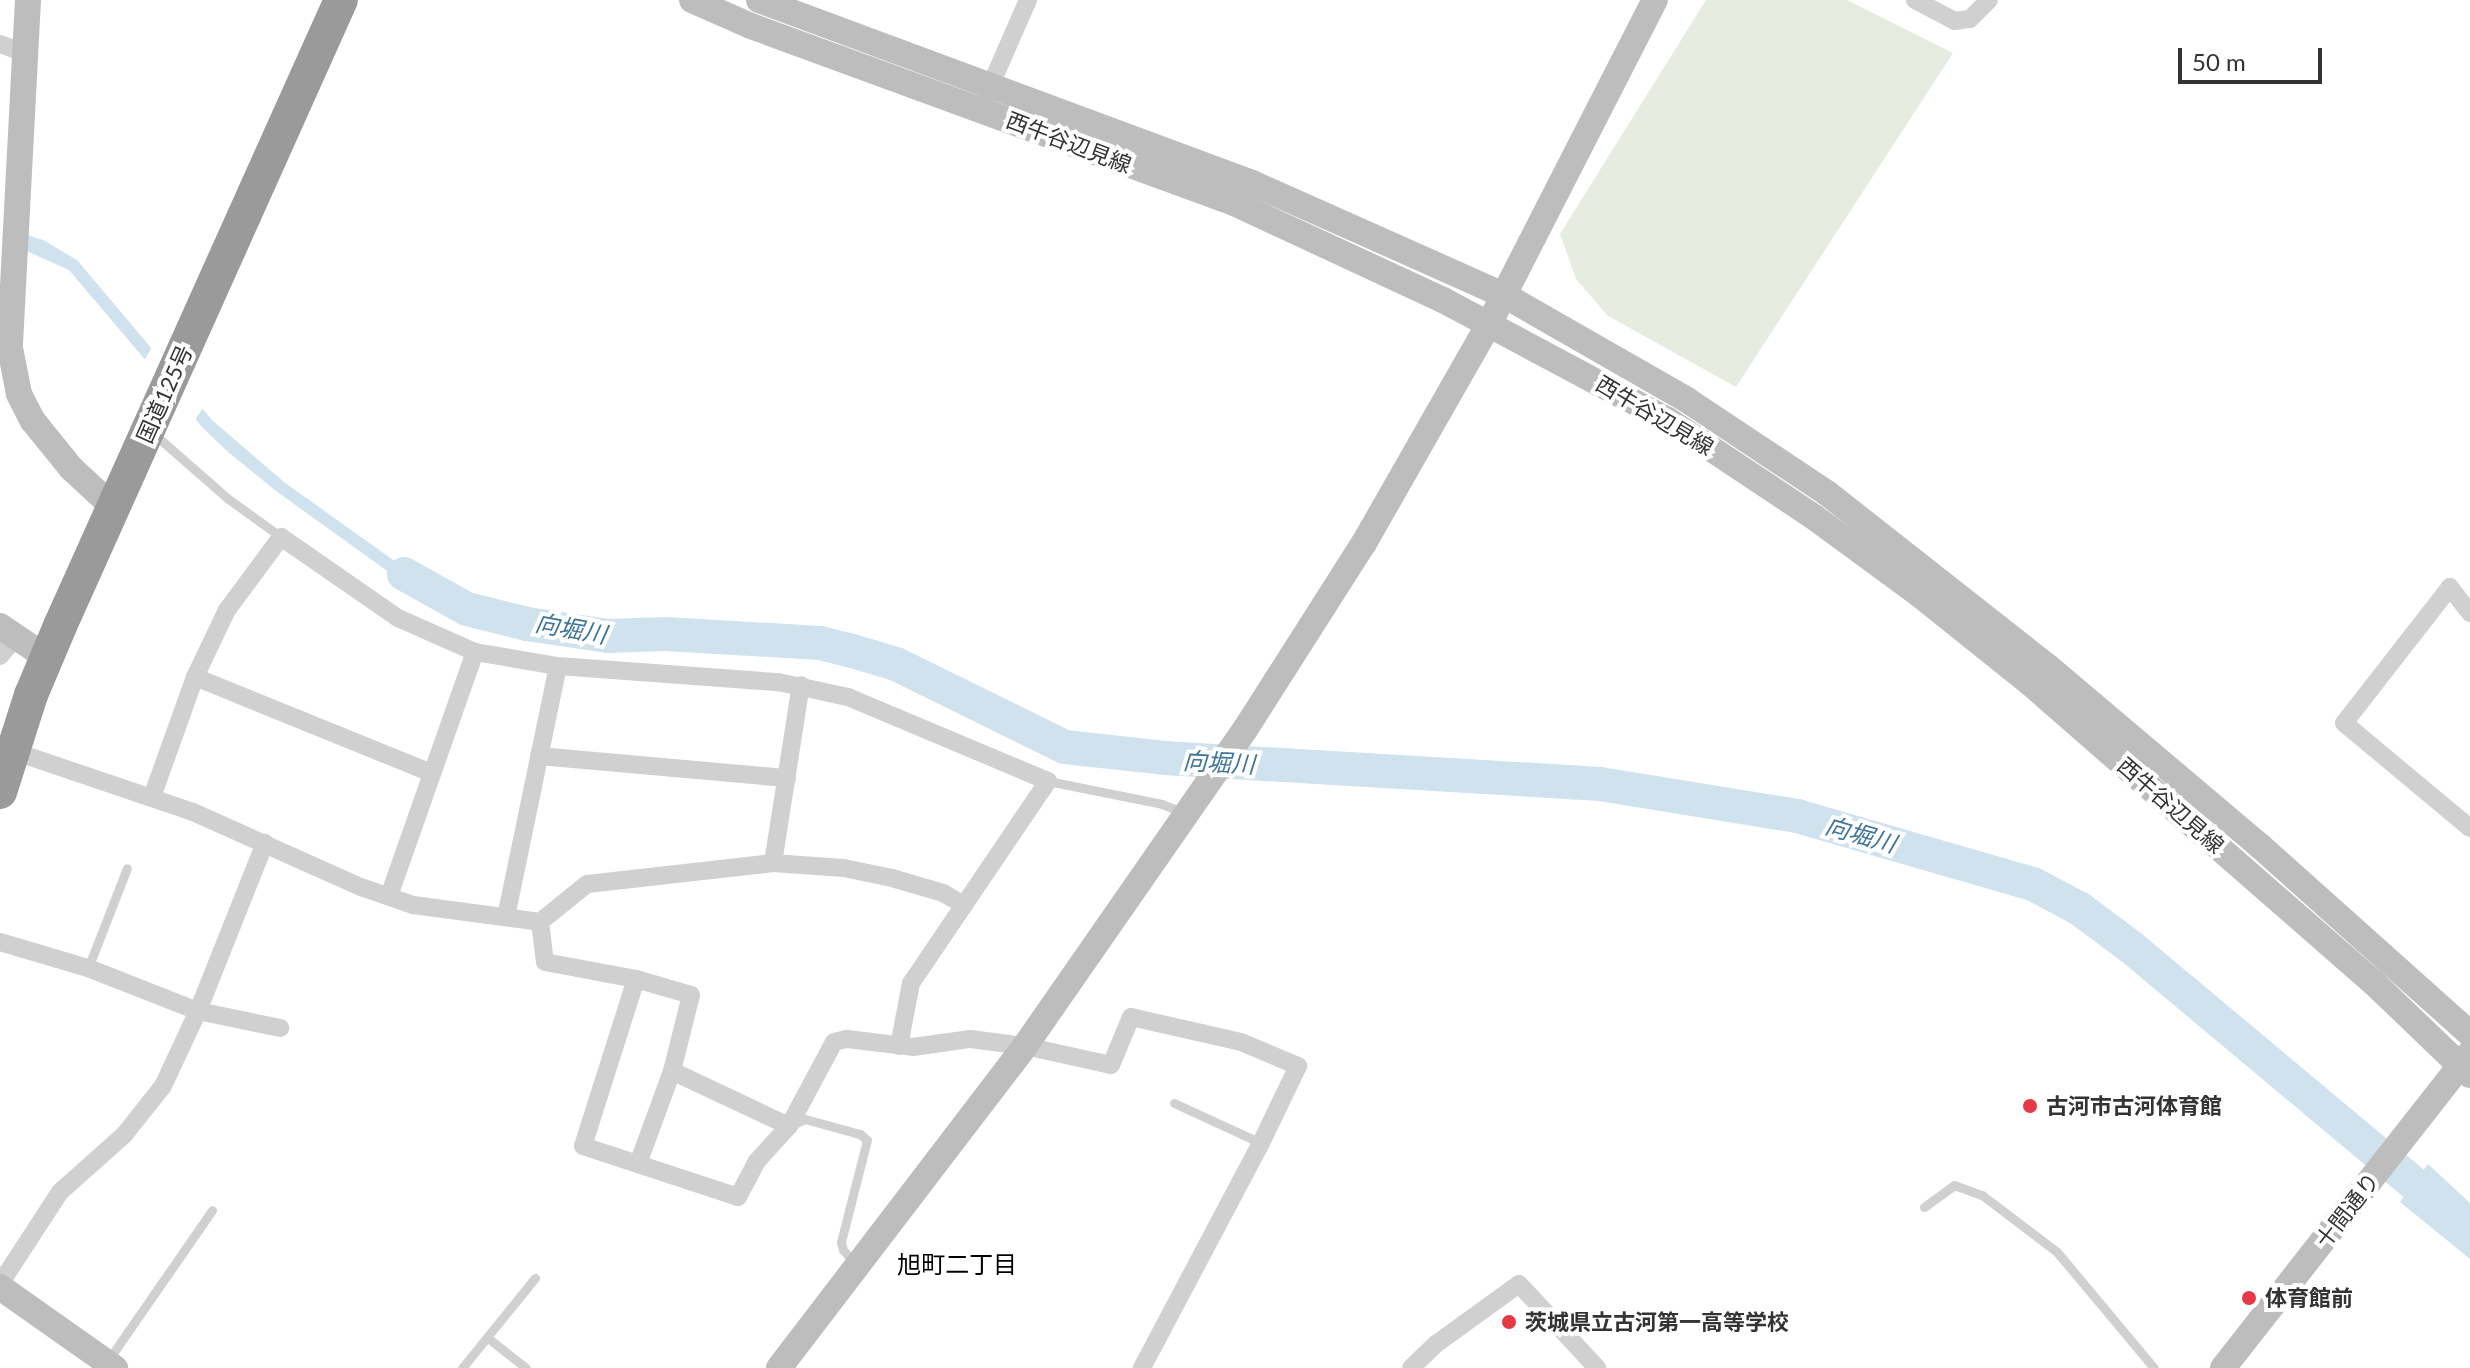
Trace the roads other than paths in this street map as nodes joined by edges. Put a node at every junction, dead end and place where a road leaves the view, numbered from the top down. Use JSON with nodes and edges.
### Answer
{"nodes":[{"id":1,"x":28,"y":0,"type":"edge"},
{"id":2,"x":341,"y":0,"type":"edge"},
{"id":3,"x":692,"y":0,"type":"edge"},
{"id":4,"x":759,"y":0,"type":"edge"},
{"id":5,"x":1028,"y":0,"type":"edge"},
{"id":6,"x":1655,"y":0,"type":"edge"},
{"id":7,"x":1915,"y":0,"type":"edge"},
{"id":8,"x":1989,"y":0,"type":"edge"},
{"id":9,"x":0,"y":44,"type":"edge"},
{"id":10,"x":25,"y":53,"type":"junction"},
{"id":11,"x":985,"y":99,"type":"junction"},
{"id":12,"x":8,"y":284,"type":"edge"},
{"id":13,"x":1504,"y":295,"type":"junction"},
{"id":14,"x":1489,"y":324,"type":"junction"},
{"id":15,"x":154,"y":418,"type":"junction"},
{"id":16,"x":113,"y":507,"type":"junction"},
{"id":17,"x":281,"y":537,"type":"junction"},
{"id":18,"x":2470,"y":613,"type":"edge"},
{"id":19,"x":5,"y":640,"type":"edge"},
{"id":20,"x":475,"y":652,"type":"junction"},
{"id":21,"x":46,"y":657,"type":"junction"},
{"id":22,"x":558,"y":666,"type":"junction"},
{"id":23,"x":195,"y":677,"type":"junction"},
{"id":24,"x":801,"y":685,"type":"junction"},
{"id":25,"x":13,"y":751,"type":"junction"},
{"id":26,"x":539,"y":756,"type":"junction"},
{"id":27,"x":431,"y":773,"type":"junction"},
{"id":28,"x":787,"y":778,"type":"junction"},
{"id":29,"x":1048,"y":781,"type":"junction"},
{"id":30,"x":0,"y":792,"type":"edge"},
{"id":31,"x":152,"y":797,"type":"junction"},
{"id":32,"x":1189,"y":815,"type":"junction"},
{"id":33,"x":2470,"y":828,"type":"edge"},
{"id":34,"x":265,"y":843,"type":"junction"},
{"id":35,"x":773,"y":863,"type":"junction"},
{"id":36,"x":127,"y":868,"type":"dead end"},
{"id":37,"x":389,"y":896,"type":"junction"},
{"id":38,"x":964,"y":905,"type":"junction"},
{"id":39,"x":506,"y":917,"type":"junction"},
{"id":40,"x":540,"y":922,"type":"junction"},
{"id":41,"x":0,"y":942,"type":"edge"},
{"id":42,"x":88,"y":968,"type":"junction"},
{"id":43,"x":636,"y":979,"type":"junction"},
{"id":44,"x":198,"y":1011,"type":"junction"},
{"id":45,"x":280,"y":1028,"type":"dead end"},
{"id":46,"x":2470,"y":1034,"type":"edge"},
{"id":47,"x":899,"y":1046,"type":"junction"},
{"id":48,"x":1025,"y":1046,"type":"junction"},
{"id":49,"x":2467,"y":1064,"type":"edge"},
{"id":50,"x":672,"y":1071,"type":"junction"},
{"id":51,"x":1174,"y":1103,"type":"dead end"},
{"id":52,"x":789,"y":1126,"type":"junction"},
{"id":53,"x":1261,"y":1143,"type":"junction"},
{"id":54,"x":638,"y":1164,"type":"junction"},
{"id":55,"x":1924,"y":1207,"type":"dead end"},
{"id":56,"x":212,"y":1210,"type":"dead end"},
{"id":57,"x":857,"y":1266,"type":"junction"},
{"id":58,"x":535,"y":1278,"type":"dead end"},
{"id":59,"x":0,"y":1285,"type":"edge"},
{"id":60,"x":488,"y":1338,"type":"junction"},
{"id":61,"x":111,"y":1365,"type":"edge"},
{"id":62,"x":462,"y":1368,"type":"edge"},
{"id":63,"x":526,"y":1368,"type":"edge"},
{"id":64,"x":779,"y":1368,"type":"edge"},
{"id":65,"x":1142,"y":1368,"type":"edge"},
{"id":66,"x":1411,"y":1368,"type":"edge"},
{"id":67,"x":1597,"y":1368,"type":"edge"},
{"id":68,"x":2154,"y":1368,"type":"edge"},
{"id":69,"x":2223,"y":1368,"type":"edge"}],
"edges":[{"from":1,"to":10,"type":"street"},
{"from":2,"to":15,"type":"highway","name":"国道125号"},
{"from":3,"to":11,"type":"street","name":"西牛谷辺見線"},
{"from":4,"to":11,"type":"street","name":"西牛谷辺見線"},
{"from":5,"to":11,"type":"street"},
{"from":6,"to":13,"type":"street"},
{"from":7,"to":8,"type":"street"},
{"from":9,"to":10,"type":"street"},
{"from":10,"to":12,"type":"street"},
{"from":11,"to":13,"type":"street","name":"西牛谷辺見線"},
{"from":11,"to":14,"type":"street","name":"西牛谷辺見線"},
{"from":12,"to":16,"type":"street"},
{"from":13,"to":14,"type":"street"},
{"from":13,"to":46,"type":"street","name":"西牛谷辺見線"},
{"from":14,"to":32,"type":"street"},
{"from":14,"to":49,"type":"street","name":"西牛谷辺見線"},
{"from":15,"to":16,"type":"highway","name":"国道125号"},
{"from":15,"to":17,"type":"lane"},
{"from":16,"to":21,"type":"highway","name":"国道125号"},
{"from":17,"to":20,"type":"street"},
{"from":17,"to":23,"type":"street"},
{"from":18,"to":33,"type":"street"},
{"from":19,"to":21,"type":"street"},
{"from":20,"to":22,"type":"street"},
{"from":20,"to":27,"type":"street"},
{"from":21,"to":25,"type":"highway","name":"国道125号"},
{"from":22,"to":24,"type":"street"},
{"from":22,"to":26,"type":"street"},
{"from":23,"to":27,"type":"street"},
{"from":23,"to":31,"type":"street"},
{"from":24,"to":28,"type":"street"},
{"from":24,"to":29,"type":"street"},
{"from":25,"to":30,"type":"highway","name":"国道125号"},
{"from":25,"to":31,"type":"street"},
{"from":26,"to":28,"type":"street"},
{"from":26,"to":39,"type":"street"},
{"from":27,"to":37,"type":"street"},
{"from":28,"to":35,"type":"street"},
{"from":29,"to":32,"type":"lane"},
{"from":29,"to":38,"type":"street"},
{"from":31,"to":34,"type":"street"},
{"from":32,"to":48,"type":"street"},
{"from":34,"to":37,"type":"street"},
{"from":34,"to":44,"type":"street"},
{"from":35,"to":38,"type":"street"},
{"from":35,"to":40,"type":"street"},
{"from":36,"to":42,"type":"lane"},
{"from":37,"to":39,"type":"street"},
{"from":38,"to":47,"type":"street"},
{"from":39,"to":40,"type":"street"},
{"from":40,"to":43,"type":"street"},
{"from":41,"to":42,"type":"street"},
{"from":42,"to":44,"type":"street"},
{"from":43,"to":50,"type":"street"},
{"from":43,"to":54,"type":"street"},
{"from":44,"to":45,"type":"street"},
{"from":44,"to":59,"type":"street"},
{"from":47,"to":48,"type":"street"},
{"from":47,"to":52,"type":"street"},
{"from":48,"to":53,"type":"street"},
{"from":48,"to":57,"type":"street"},
{"from":49,"to":69,"type":"street","name":"十間通り"},
{"from":50,"to":52,"type":"street"},
{"from":50,"to":54,"type":"street"},
{"from":51,"to":53,"type":"lane"},
{"from":52,"to":54,"type":"street"},
{"from":52,"to":57,"type":"lane"},
{"from":53,"to":65,"type":"street"},
{"from":55,"to":68,"type":"lane"},
{"from":56,"to":61,"type":"lane"},
{"from":57,"to":64,"type":"street"},
{"from":58,"to":60,"type":"lane"},
{"from":59,"to":61,"type":"street"},
{"from":60,"to":62,"type":"lane"},
{"from":60,"to":63,"type":"lane"},
{"from":66,"to":67,"type":"street"}]}
